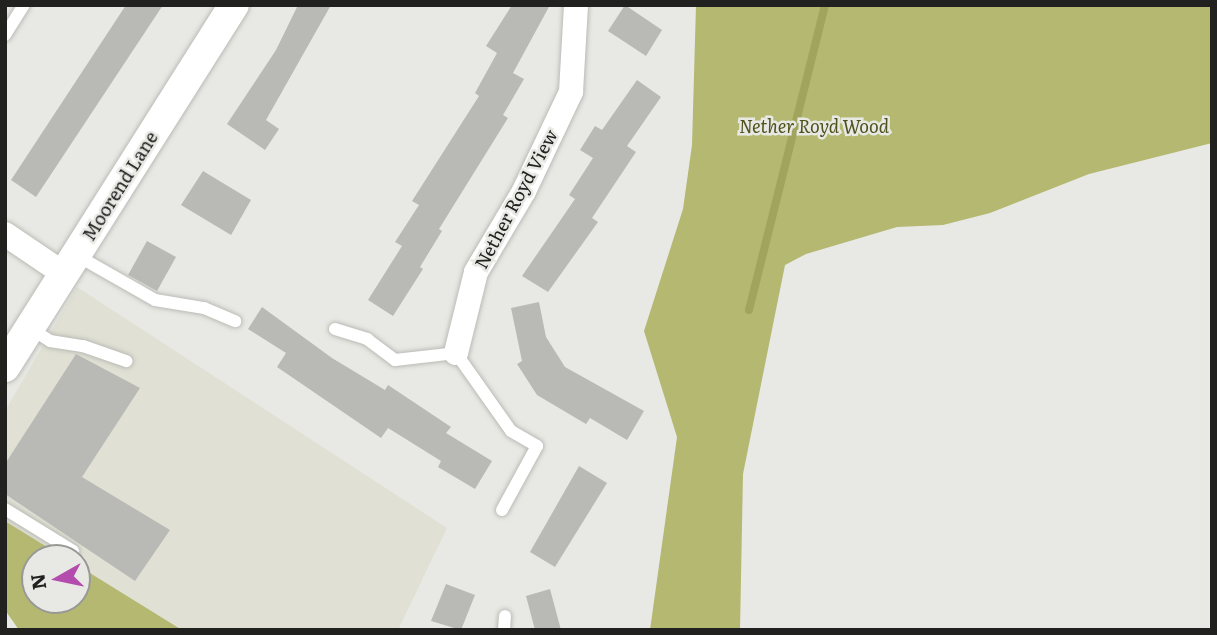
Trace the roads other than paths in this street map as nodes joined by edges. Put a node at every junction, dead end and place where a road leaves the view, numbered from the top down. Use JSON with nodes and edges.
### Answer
{"nodes":[{"id":1,"x":24,"y":5,"type":"edge"},
{"id":2,"x":234,"y":5,"type":"edge"},
{"id":3,"x":576,"y":5,"type":"edge"},
{"id":4,"x":5,"y":35,"type":"edge"},
{"id":5,"x":5,"y":234,"type":"edge"},
{"id":6,"x":70,"y":265,"type":"junction"},
{"id":7,"x":235,"y":321,"type":"dead end"},
{"id":8,"x":30,"y":328,"type":"junction"},
{"id":9,"x":335,"y":330,"type":"dead end"},
{"id":10,"x":456,"y":352,"type":"junction"},
{"id":11,"x":127,"y":361,"type":"dead end"},
{"id":12,"x":5,"y":367,"type":"edge"},
{"id":13,"x":5,"y":509,"type":"edge"},
{"id":14,"x":502,"y":510,"type":"dead end"},
{"id":15,"x":62,"y":544,"type":"edge"},
{"id":16,"x":505,"y":616,"type":"dead end"},
{"id":17,"x":504,"y":630,"type":"edge"}],
"edges":[{"from":1,"to":4,"type":"lane"},
{"from":2,"to":6,"type":"street","name":"Moorend Lane"},
{"from":3,"to":10,"type":"street","name":"Nether Royd View"},
{"from":5,"to":6,"type":"street"},
{"from":6,"to":7,"type":"lane"},
{"from":6,"to":8,"type":"street","name":"Moorend Lane"},
{"from":8,"to":11,"type":"lane"},
{"from":8,"to":12,"type":"street","name":"Moorend Lane"},
{"from":9,"to":10,"type":"lane"},
{"from":10,"to":14,"type":"lane"},
{"from":13,"to":15,"type":"lane"},
{"from":16,"to":17,"type":"lane"}]}
